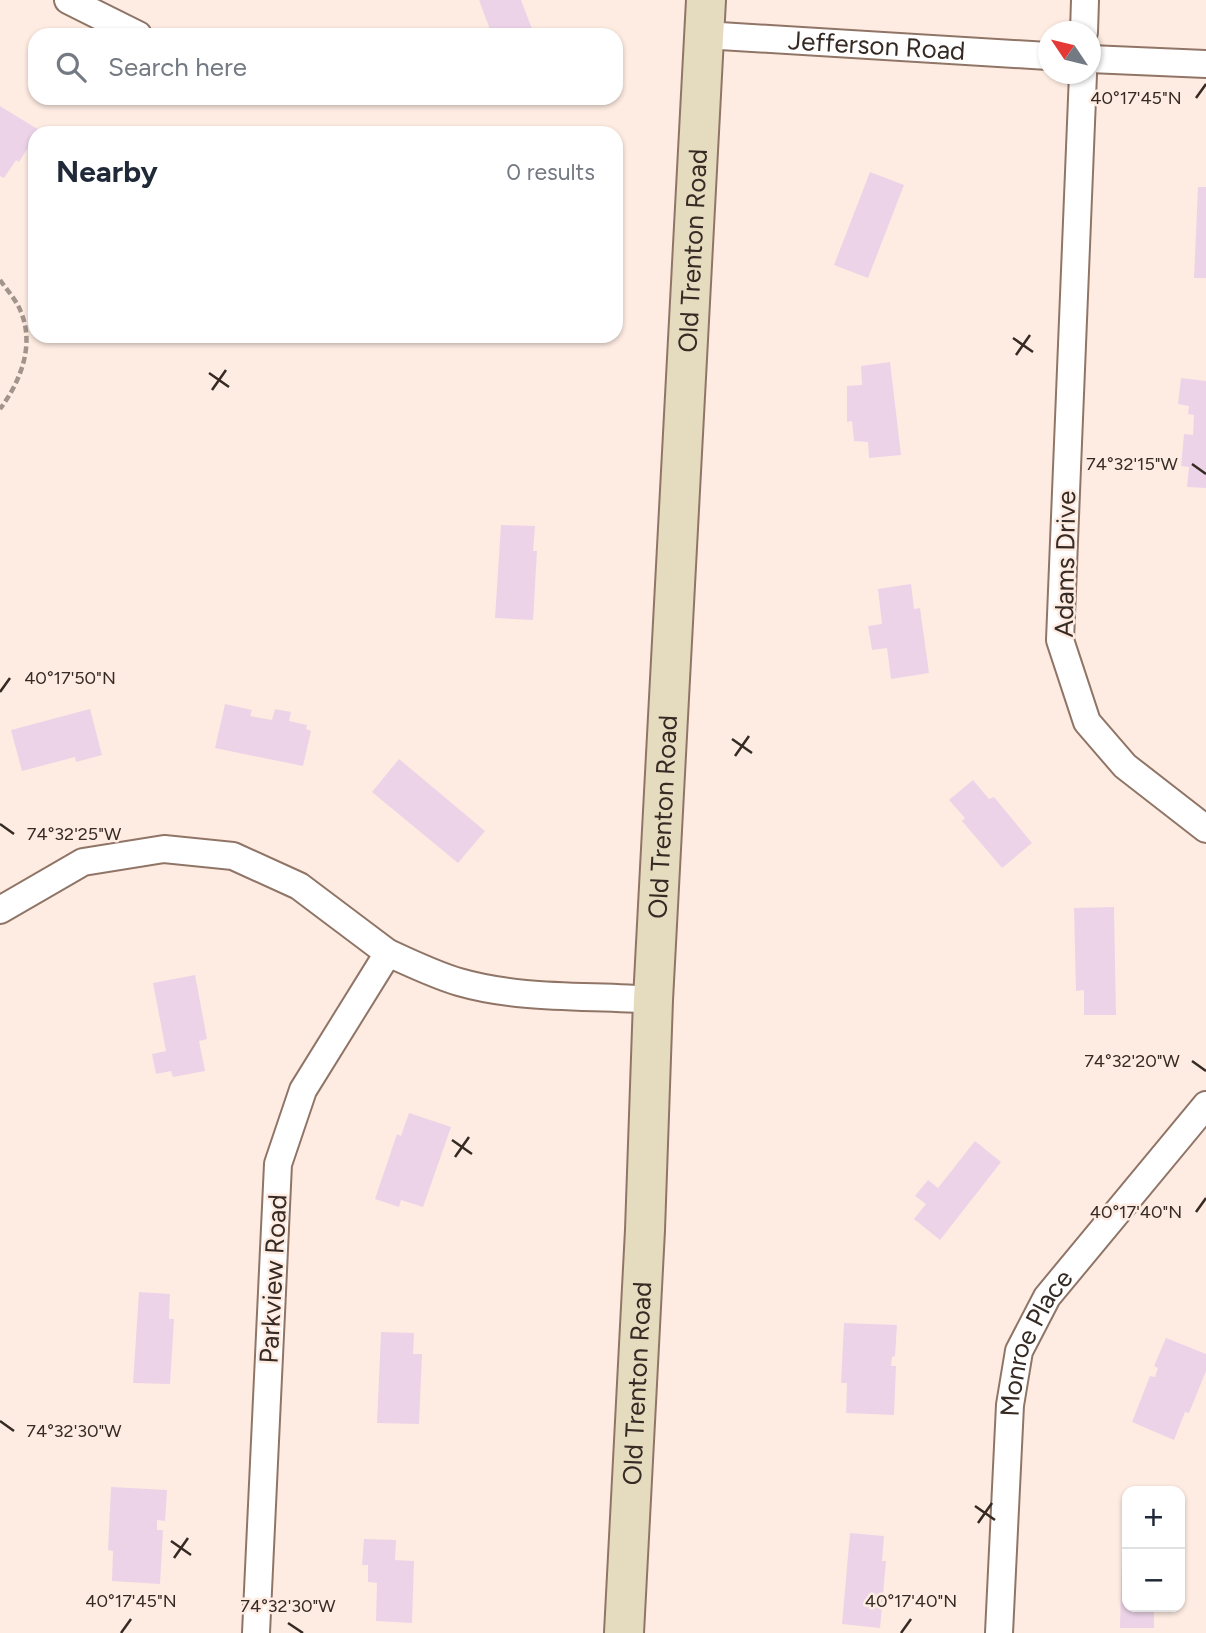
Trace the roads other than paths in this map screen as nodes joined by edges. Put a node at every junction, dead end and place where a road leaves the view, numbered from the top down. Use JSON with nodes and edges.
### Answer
{"nodes":[{"id":1,"x":68,"y":0,"type":"edge"},
{"id":2,"x":1085,"y":0,"type":"edge"},
{"id":3,"x":705,"y":18,"type":"edge"},
{"id":4,"x":1084,"y":21,"type":"edge"},
{"id":5,"x":124,"y":28,"type":"edge"},
{"id":6,"x":1038,"y":55,"type":"edge"},
{"id":7,"x":1101,"y":59,"type":"edge"},
{"id":8,"x":1206,"y":64,"type":"edge"},
{"id":9,"x":1083,"y":84,"type":"edge"},
{"id":10,"x":1206,"y":829,"type":"edge"},
{"id":11,"x":0,"y":910,"type":"edge"},
{"id":12,"x":388,"y":953,"type":"junction"},
{"id":13,"x":653,"y":1000,"type":"junction"},
{"id":14,"x":1206,"y":1105,"type":"edge"},
{"id":15,"x":256,"y":1633,"type":"edge"},
{"id":16,"x":624,"y":1633,"type":"edge"},
{"id":17,"x":999,"y":1633,"type":"edge"}],
"edges":[{"from":1,"to":5,"type":"street"},
{"from":2,"to":4,"type":"street"},
{"from":3,"to":6,"type":"street","name":"Jefferson Road"},
{"from":3,"to":13,"type":"main road","name":"Old Trenton Road"},
{"from":7,"to":8,"type":"street"},
{"from":9,"to":10,"type":"street","name":"Adams Drive"},
{"from":11,"to":12,"type":"street"},
{"from":12,"to":13,"type":"street"},
{"from":12,"to":15,"type":"street","name":"Parkview Road"},
{"from":13,"to":16,"type":"main road","name":"Old Trenton Road"},
{"from":14,"to":17,"type":"street","name":"Monroe Place"}]}
